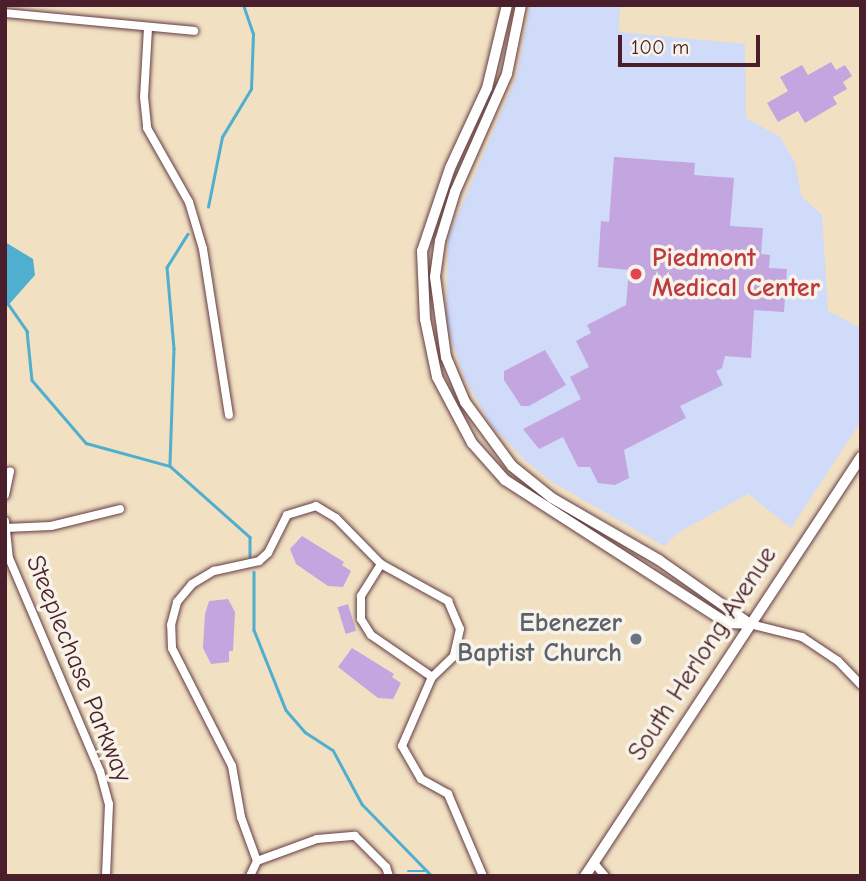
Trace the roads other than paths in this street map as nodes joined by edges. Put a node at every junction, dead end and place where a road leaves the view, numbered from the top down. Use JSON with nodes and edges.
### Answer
{"nodes":[{"id":1,"x":507,"y":5,"type":"edge"},
{"id":2,"x":522,"y":5,"type":"edge"},
{"id":3,"x":5,"y":13,"type":"edge"},
{"id":4,"x":148,"y":28,"type":"junction"},
{"id":5,"x":194,"y":31,"type":"dead end"},
{"id":6,"x":229,"y":415,"type":"dead end"},
{"id":7,"x":861,"y":457,"type":"edge"},
{"id":8,"x":10,"y":472,"type":"dead end"},
{"id":9,"x":5,"y":495,"type":"edge"},
{"id":10,"x":120,"y":509,"type":"dead end"},
{"id":11,"x":5,"y":520,"type":"edge"},
{"id":12,"x":6,"y":528,"type":"edge"},
{"id":13,"x":381,"y":564,"type":"junction"},
{"id":14,"x":750,"y":624,"type":"junction"},
{"id":15,"x":432,"y":677,"type":"junction"},
{"id":16,"x":861,"y":685,"type":"edge"},
{"id":17,"x":257,"y":861,"type":"junction"},
{"id":18,"x":594,"y":863,"type":"junction"},
{"id":19,"x":106,"y":876,"type":"edge"},
{"id":20,"x":250,"y":876,"type":"edge"},
{"id":21,"x":389,"y":876,"type":"edge"},
{"id":22,"x":483,"y":876,"type":"edge"},
{"id":23,"x":585,"y":876,"type":"edge"},
{"id":24,"x":605,"y":876,"type":"edge"}],
"edges":[{"from":1,"to":14,"type":"street"},
{"from":2,"to":14,"type":"street"},
{"from":3,"to":4,"type":"street"},
{"from":4,"to":5,"type":"street"},
{"from":4,"to":6,"type":"street"},
{"from":7,"to":14,"type":"street","name":"South Herlong Avenue"},
{"from":8,"to":9,"type":"street"},
{"from":10,"to":12,"type":"street"},
{"from":11,"to":12,"type":"street","name":"Steeplechase Parkway"},
{"from":12,"to":19,"type":"street","name":"Steeplechase Parkway"},
{"from":13,"to":15,"type":"street"},
{"from":13,"to":15,"type":"street"},
{"from":13,"to":17,"type":"street"},
{"from":14,"to":16,"type":"street"},
{"from":14,"to":18,"type":"street","name":"South Herlong Avenue"},
{"from":15,"to":22,"type":"street"},
{"from":17,"to":20,"type":"street"},
{"from":17,"to":21,"type":"street"},
{"from":18,"to":23,"type":"street","name":"South Herlong Avenue"},
{"from":18,"to":24,"type":"street"}]}
